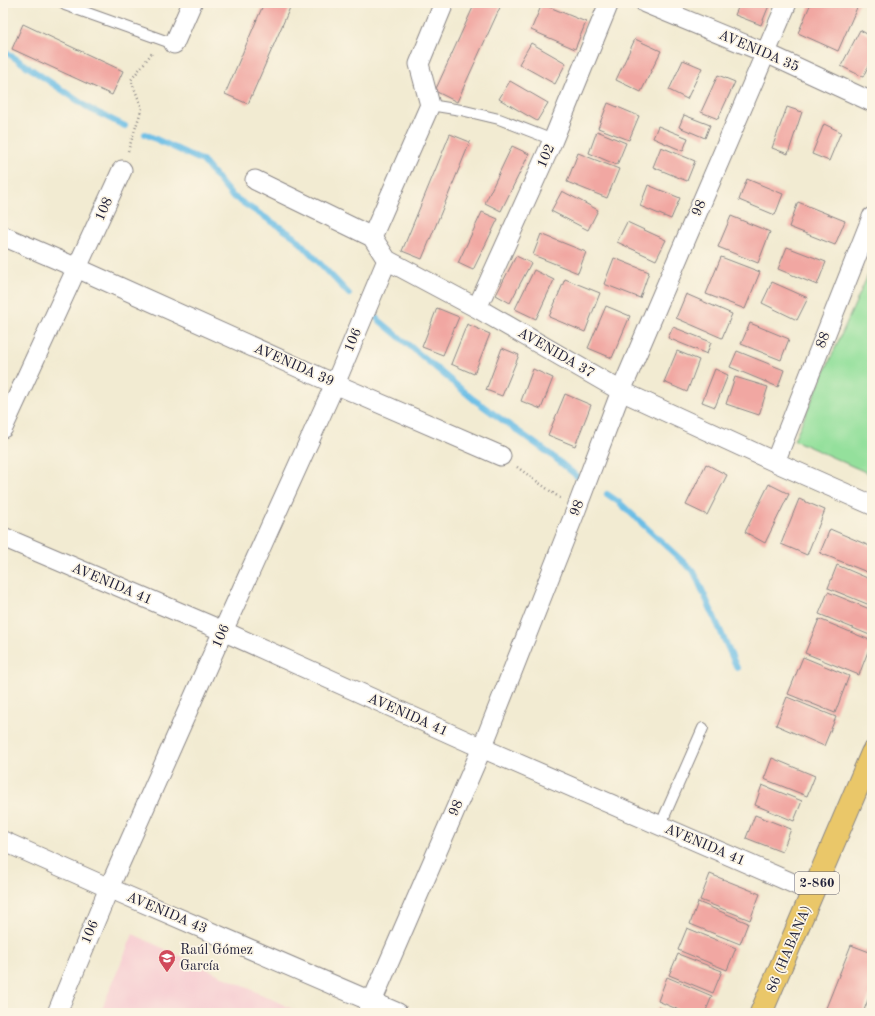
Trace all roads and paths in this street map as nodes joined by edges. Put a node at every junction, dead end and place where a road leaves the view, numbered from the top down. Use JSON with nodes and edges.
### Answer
{"nodes":[{"id":1,"x":64,"y":3,"type":"edge"},
{"id":2,"x":192,"y":3,"type":"edge"},
{"id":3,"x":444,"y":3,"type":"edge"},
{"id":4,"x":609,"y":3,"type":"edge"},
{"id":5,"x":645,"y":3,"type":"edge"},
{"id":6,"x":787,"y":3,"type":"edge"},
{"id":7,"x":174,"y":44,"type":"junction"},
{"id":8,"x":766,"y":53,"type":"junction"},
{"id":9,"x":872,"y":102,"type":"edge"},
{"id":10,"x":430,"y":105,"type":"junction"},
{"id":11,"x":553,"y":140,"type":"junction"},
{"id":12,"x":122,"y":170,"type":"joint"},
{"id":13,"x":255,"y":180,"type":"dead end"},
{"id":14,"x":872,"y":217,"type":"edge"},
{"id":15,"x":3,"y":236,"type":"edge"},
{"id":16,"x":372,"y":237,"type":"junction"},
{"id":17,"x":387,"y":260,"type":"junction"},
{"id":18,"x":77,"y":268,"type":"junction"},
{"id":19,"x":477,"y":308,"type":"junction"},
{"id":20,"x":335,"y":384,"type":"junction"},
{"id":21,"x":621,"y":391,"type":"junction"},
{"id":22,"x":3,"y":428,"type":"edge"},
{"id":23,"x":501,"y":456,"type":"joint"},
{"id":24,"x":775,"y":462,"type":"junction"},
{"id":25,"x":872,"y":505,"type":"edge"},
{"id":26,"x":576,"y":510,"type":"junction"},
{"id":27,"x":3,"y":537,"type":"edge"},
{"id":28,"x":222,"y":631,"type":"junction"},
{"id":29,"x":703,"y":728,"type":"dead end"},
{"id":30,"x":482,"y":748,"type":"junction"},
{"id":31,"x":872,"y":753,"type":"edge"},
{"id":32,"x":660,"y":826,"type":"junction"},
{"id":33,"x":3,"y":841,"type":"edge"},
{"id":34,"x":109,"y":888,"type":"junction"},
{"id":35,"x":813,"y":892,"type":"junction"},
{"id":36,"x":370,"y":1008,"type":"edge"},
{"id":37,"x":56,"y":1013,"type":"edge"},
{"id":38,"x":398,"y":1013,"type":"edge"},
{"id":39,"x":761,"y":1013,"type":"edge"}],
"edges":[{"from":1,"to":7,"type":"lane"},
{"from":2,"to":7,"type":"street"},
{"from":3,"to":10,"type":"street"},
{"from":4,"to":11,"type":"street","name":"102"},
{"from":5,"to":8,"type":"street","name":"AVENIDA 35"},
{"from":6,"to":8,"type":"street","name":"98"},
{"from":7,"to":12,"type":"path"},
{"from":8,"to":9,"type":"street","name":"AVENIDA 35"},
{"from":8,"to":21,"type":"street","name":"98"},
{"from":10,"to":11,"type":"lane"},
{"from":10,"to":16,"type":"street"},
{"from":11,"to":19,"type":"street","name":"102"},
{"from":12,"to":18,"type":"street","name":"108"},
{"from":13,"to":16,"type":"street"},
{"from":14,"to":24,"type":"street","name":"88"},
{"from":15,"to":18,"type":"street","name":"AVENIDA 39"},
{"from":16,"to":17,"type":"street","name":"AVENIDA 37"},
{"from":17,"to":19,"type":"street","name":"AVENIDA 37"},
{"from":17,"to":20,"type":"street","name":"106"},
{"from":18,"to":20,"type":"street","name":"AVENIDA 39"},
{"from":18,"to":22,"type":"street","name":"108"},
{"from":19,"to":21,"type":"street","name":"AVENIDA 37"},
{"from":20,"to":23,"type":"street","name":"AVENIDA 39"},
{"from":20,"to":28,"type":"street","name":"106"},
{"from":21,"to":24,"type":"street","name":"AVENIDA 37"},
{"from":21,"to":26,"type":"street","name":"98"},
{"from":23,"to":26,"type":"path"},
{"from":24,"to":25,"type":"street","name":"AVENIDA 37"},
{"from":26,"to":30,"type":"street","name":"98"},
{"from":27,"to":28,"type":"street","name":"AVENIDA 41"},
{"from":28,"to":30,"type":"street","name":"AVENIDA 41"},
{"from":28,"to":34,"type":"street","name":"106"},
{"from":29,"to":32,"type":"lane"},
{"from":30,"to":32,"type":"street","name":"AVENIDA 41"},
{"from":30,"to":36,"type":"street","name":"98"},
{"from":31,"to":35,"type":"main road","name":"86 (HABANA)","number":"2-860"},
{"from":32,"to":35,"type":"street","name":"AVENIDA 41"},
{"from":33,"to":34,"type":"street","name":"AVENIDA 43"},
{"from":34,"to":36,"type":"street","name":"AVENIDA 43"},
{"from":34,"to":37,"type":"street","name":"106"},
{"from":35,"to":39,"type":"main road","name":"86 (HABANA)","number":"2-860"},
{"from":36,"to":38,"type":"street","name":"AVENIDA 43"}]}
